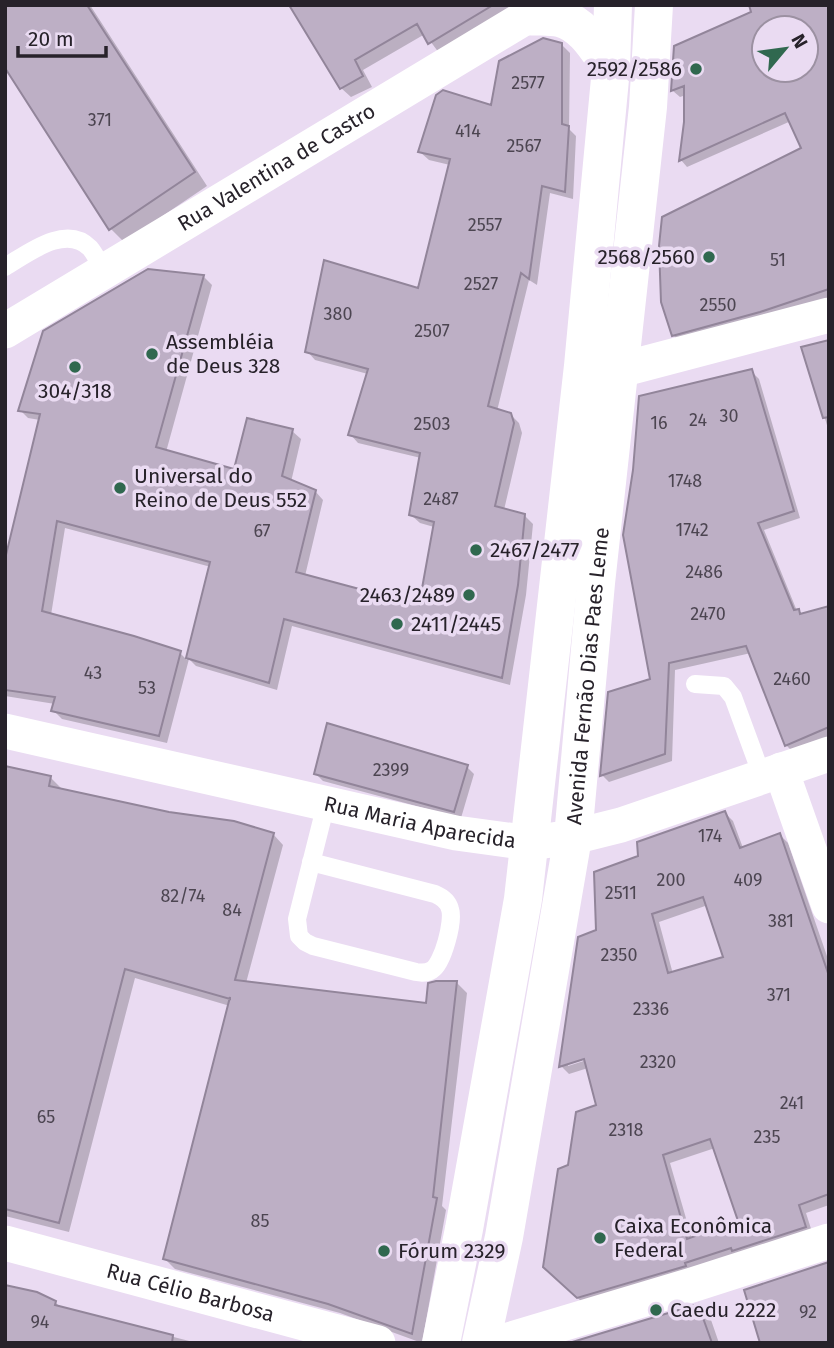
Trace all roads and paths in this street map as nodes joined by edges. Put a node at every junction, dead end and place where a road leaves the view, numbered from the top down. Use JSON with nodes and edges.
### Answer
{"nodes":[{"id":1,"x":613,"y":5,"type":"edge"},
{"id":2,"x":654,"y":5,"type":"edge"},
{"id":3,"x":536,"y":10,"type":"edge"},
{"id":4,"x":611,"y":68,"type":"junction"},
{"id":5,"x":5,"y":267,"type":"edge"},
{"id":6,"x":104,"y":271,"type":"junction"},
{"id":7,"x":829,"y":315,"type":"edge"},
{"id":8,"x":5,"y":331,"type":"edge"},
{"id":9,"x":620,"y":370,"type":"junction"},
{"id":10,"x":695,"y":684,"type":"dead end"},
{"id":11,"x":5,"y":731,"type":"edge"},
{"id":12,"x":829,"y":754,"type":"edge"},
{"id":13,"x":772,"y":773,"type":"junction"},
{"id":14,"x":326,"y":804,"type":"junction"},
{"id":15,"x":573,"y":837,"type":"junction"},
{"id":16,"x":530,"y":843,"type":"junction"},
{"id":17,"x":311,"y":862,"type":"junction"},
{"id":18,"x":829,"y":906,"type":"edge"},
{"id":19,"x":829,"y":1241,"type":"edge"},
{"id":20,"x":5,"y":1244,"type":"edge"},
{"id":21,"x":314,"y":1335,"type":"edge"},
{"id":22,"x":378,"y":1343,"type":"edge"},
{"id":23,"x":441,"y":1343,"type":"edge"},
{"id":24,"x":481,"y":1343,"type":"edge"},
{"id":25,"x":498,"y":1343,"type":"edge"}],
"edges":[{"from":1,"to":4,"type":"main road","name":"Avenida Fernão Dias Paes Leme"},
{"from":2,"to":9,"type":"main road","name":"Avenida Fernão Dias Paes Leme"},
{"from":3,"to":4,"type":"main road"},
{"from":3,"to":6,"type":"street","name":"Rua Valentina de Castro"},
{"from":4,"to":16,"type":"main road","name":"Avenida Fernão Dias Paes Leme"},
{"from":5,"to":6,"type":"lane"},
{"from":6,"to":8,"type":"street","name":"Rua Valentina de Castro"},
{"from":7,"to":9,"type":"street"},
{"from":9,"to":15,"type":"main road","name":"Avenida Fernão Dias Paes Leme"},
{"from":10,"to":13,"type":"lane"},
{"from":11,"to":14,"type":"street","name":"Rua Maria Aparecida"},
{"from":12,"to":13,"type":"street","name":"Rua Maria Aparecida"},
{"from":13,"to":15,"type":"street","name":"Rua Maria Aparecida"},
{"from":13,"to":18,"type":"street"},
{"from":14,"to":16,"type":"street","name":"Rua Maria Aparecida"},
{"from":14,"to":17,"type":"lane"},
{"from":15,"to":16,"type":"street","name":"Rua Maria Aparecida"},
{"from":15,"to":24,"type":"main road","name":"Avenida Fernão Dias Paes Leme"},
{"from":16,"to":23,"type":"main road","name":"Avenida Fernão Dias Paes Leme"},
{"from":17,"to":17,"type":"lane"},
{"from":19,"to":25,"type":"street"},
{"from":20,"to":21,"type":"street","name":"Rua Célio Barbosa"},
{"from":21,"to":22,"type":"street","name":"Rua Célio Barbosa"}]}
